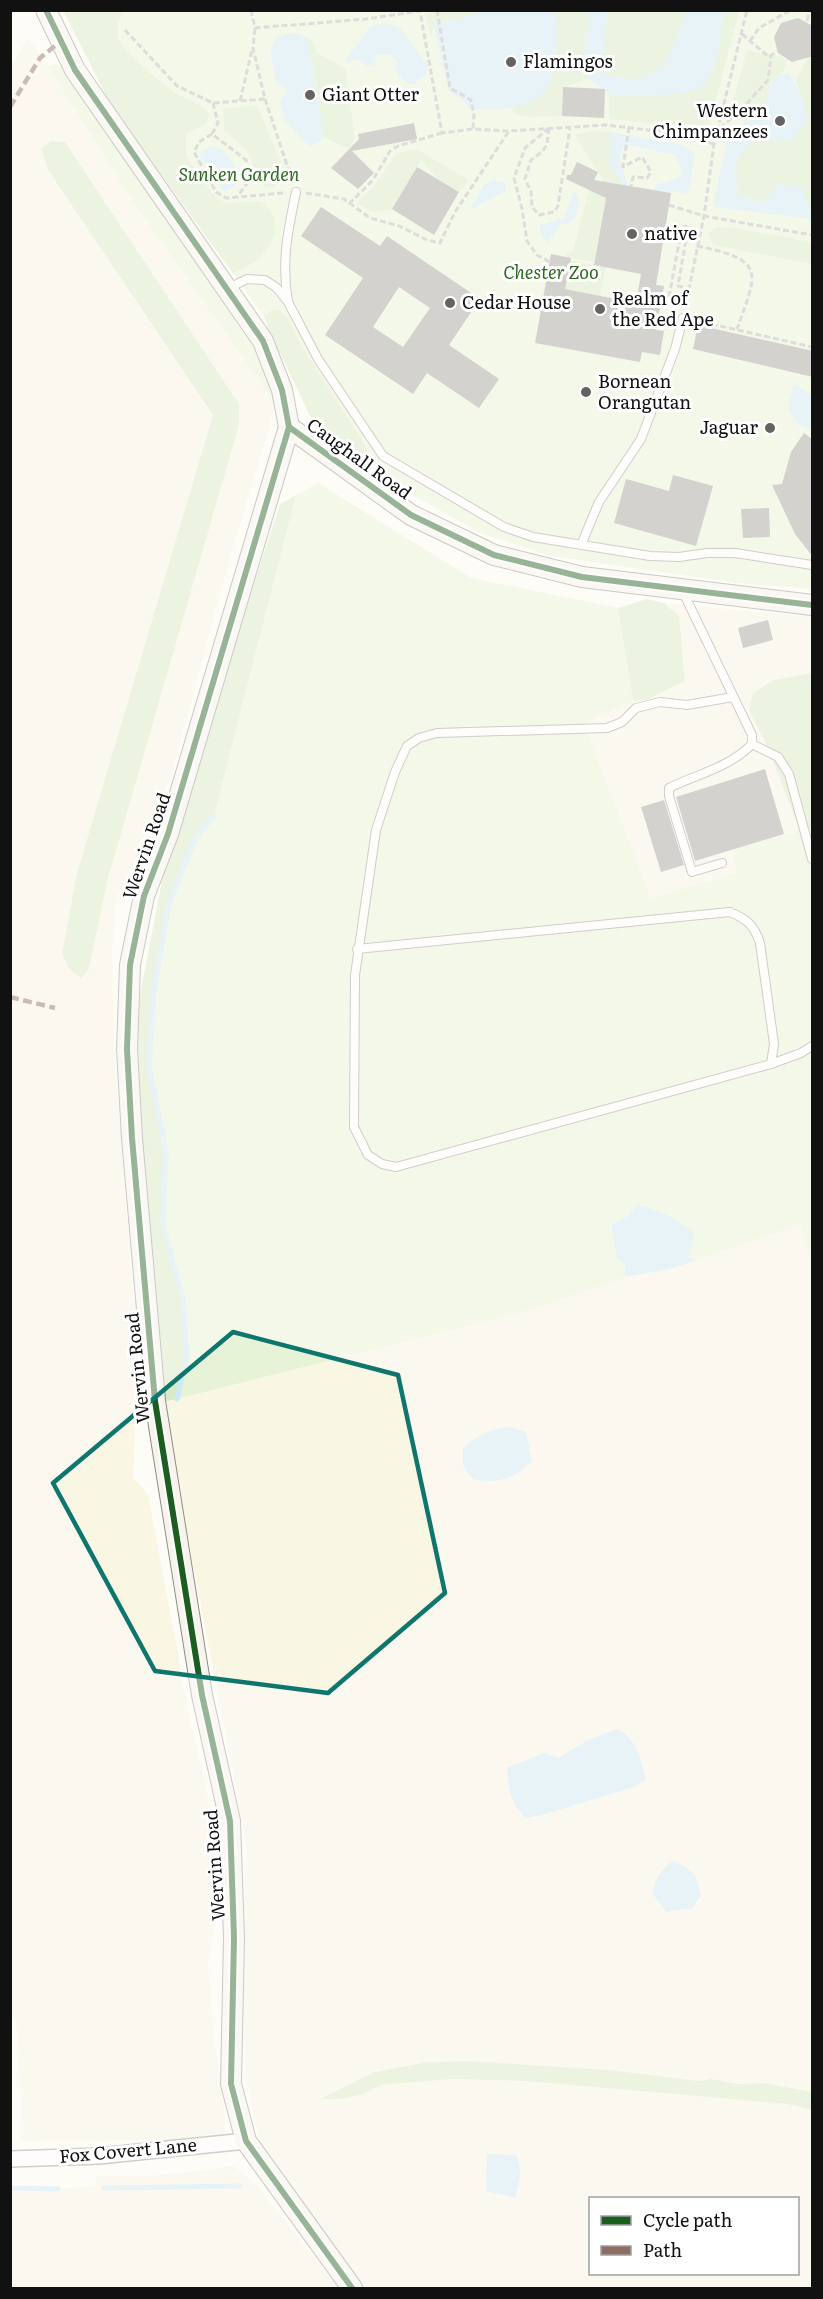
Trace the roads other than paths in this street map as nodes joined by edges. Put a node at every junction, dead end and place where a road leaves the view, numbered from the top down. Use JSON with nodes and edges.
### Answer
{"nodes":[{"id":1,"x":46,"y":10,"type":"edge"},
{"id":2,"x":296,"y":192,"type":"road end"},
{"id":3,"x":226,"y":290,"type":"junction"},
{"id":4,"x":288,"y":302,"type":"junction"},
{"id":5,"x":683,"y":318,"type":"road end"},
{"id":6,"x":289,"y":427,"type":"junction"},
{"id":7,"x":581,"y":544,"type":"junction"},
{"id":8,"x":813,"y":565,"type":"edge"},
{"id":9,"x":681,"y":589,"type":"junction"},
{"id":10,"x":813,"y":605,"type":"edge"},
{"id":11,"x":733,"y":697,"type":"junction"},
{"id":12,"x":752,"y":744,"type":"junction"},
{"id":13,"x":813,"y":859,"type":"edge"},
{"id":14,"x":722,"y":863,"type":"dead end"},
{"id":15,"x":357,"y":949,"type":"junction"},
{"id":16,"x":813,"y":1046,"type":"edge"},
{"id":17,"x":771,"y":1064,"type":"junction"},
{"id":18,"x":246,"y":2141,"type":"junction"},
{"id":19,"x":10,"y":2159,"type":"edge"},
{"id":20,"x":352,"y":2289,"type":"edge"}],
"edges":[{"from":1,"to":3,"type":"street","name":"Caughall Road"},
{"from":2,"to":4,"type":"lane"},
{"from":3,"to":4,"type":"lane"},
{"from":3,"to":6,"type":"street","name":"Caughall Road"},
{"from":4,"to":7,"type":"lane"},
{"from":5,"to":7,"type":"lane"},
{"from":6,"to":9,"type":"street","name":"Caughall Road"},
{"from":6,"to":18,"type":"street","name":"Wervin Road"},
{"from":7,"to":8,"type":"lane"},
{"from":9,"to":10,"type":"street","name":"Caughall Road"},
{"from":9,"to":11,"type":"lane"},
{"from":11,"to":12,"type":"lane"},
{"from":11,"to":15,"type":"lane"},
{"from":12,"to":13,"type":"lane"},
{"from":12,"to":14,"type":"lane"},
{"from":15,"to":17,"type":"lane"},
{"from":15,"to":17,"type":"lane"},
{"from":16,"to":17,"type":"lane"},
{"from":18,"to":19,"type":"street","name":"Fox Covert Lane"},
{"from":18,"to":20,"type":"street","name":"Wervin Road"}]}
